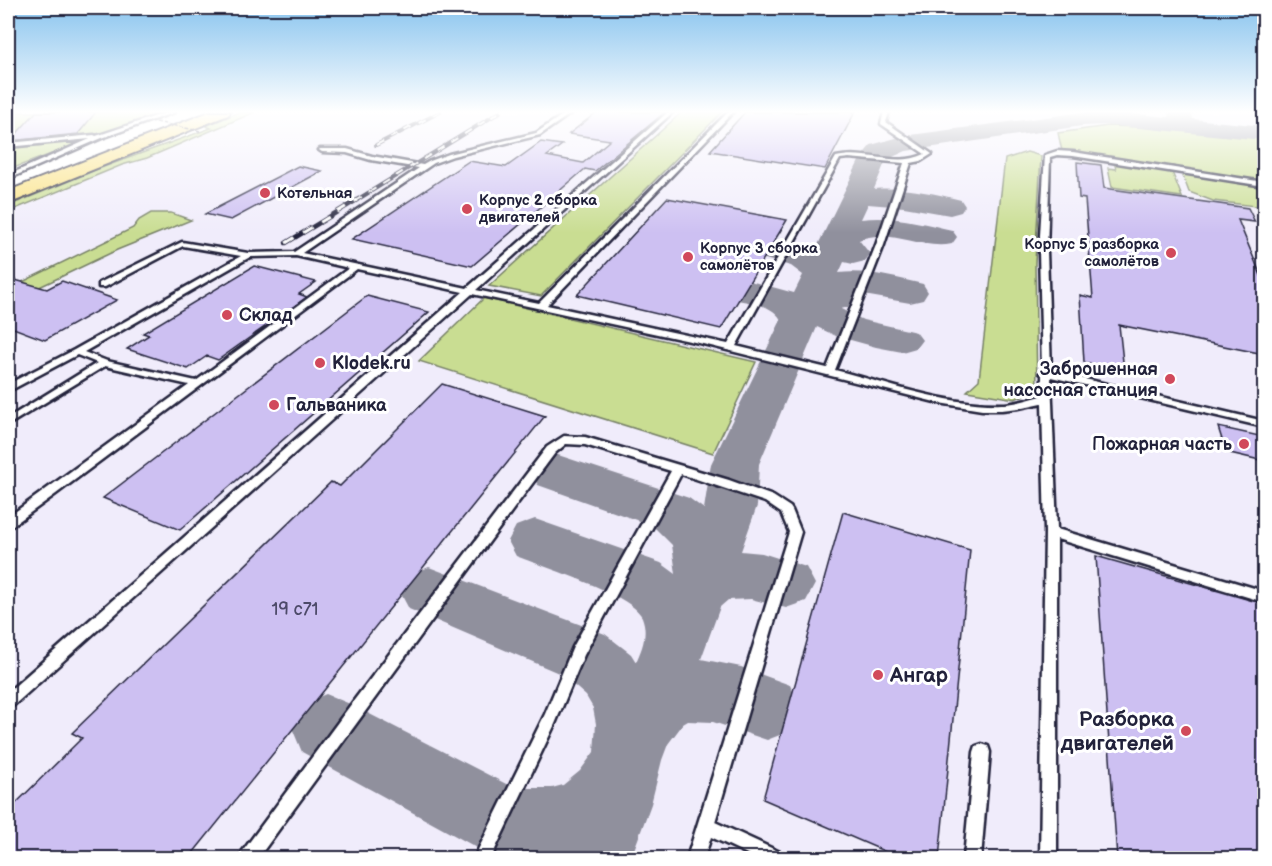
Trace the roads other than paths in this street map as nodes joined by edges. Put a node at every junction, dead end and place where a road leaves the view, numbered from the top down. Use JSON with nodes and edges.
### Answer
{"nodes":[{"id":1,"x":65,"y":152,"type":"edge"},
{"id":2,"x":96,"y":152,"type":"edge"},
{"id":3,"x":121,"y":152,"type":"edge"},
{"id":4,"x":354,"y":152,"type":"edge"},
{"id":5,"x":458,"y":152,"type":"edge"},
{"id":6,"x":625,"y":152,"type":"edge"},
{"id":7,"x":692,"y":152,"type":"edge"},
{"id":8,"x":927,"y":152,"type":"edge"},
{"id":9,"x":908,"y":162,"type":"junction"},
{"id":10,"x":424,"y":167,"type":"junction"},
{"id":11,"x":8,"y":177,"type":"edge"},
{"id":12,"x":1264,"y":184,"type":"edge"},
{"id":13,"x":8,"y":187,"type":"edge"},
{"id":14,"x":8,"y":198,"type":"edge"},
{"id":15,"x":296,"y":254,"type":"junction"},
{"id":16,"x":248,"y":255,"type":"junction"},
{"id":17,"x":355,"y":267,"type":"junction"},
{"id":18,"x":102,"y":285,"type":"dead end"},
{"id":19,"x":467,"y":291,"type":"junction"},
{"id":20,"x":541,"y":306,"type":"junction"},
{"id":21,"x":730,"y":348,"type":"junction"},
{"id":22,"x":78,"y":352,"type":"junction"},
{"id":23,"x":104,"y":363,"type":"junction"},
{"id":24,"x":830,"y":372,"type":"junction"},
{"id":25,"x":1045,"y":374,"type":"junction"},
{"id":26,"x":197,"y":384,"type":"junction"},
{"id":27,"x":8,"y":388,"type":"edge"},
{"id":28,"x":1047,"y":398,"type":"junction"},
{"id":29,"x":8,"y":422,"type":"edge"},
{"id":30,"x":1264,"y":424,"type":"edge"},
{"id":31,"x":678,"y":469,"type":"junction"},
{"id":32,"x":8,"y":523,"type":"edge"},
{"id":33,"x":1051,"y":532,"type":"junction"},
{"id":34,"x":1264,"y":596,"type":"edge"},
{"id":35,"x":8,"y":701,"type":"edge"},
{"id":36,"x":982,"y":752,"type":"dead end"},
{"id":37,"x":705,"y":826,"type":"junction"},
{"id":38,"x":248,"y":858,"type":"edge"},
{"id":39,"x":482,"y":858,"type":"edge"},
{"id":40,"x":696,"y":858,"type":"edge"},
{"id":41,"x":774,"y":858,"type":"edge"},
{"id":42,"x":972,"y":858,"type":"edge"},
{"id":43,"x":1049,"y":858,"type":"edge"}],
"edges":[{"from":1,"to":11,"type":"lane"},
{"from":2,"to":13,"type":"main road"},
{"from":3,"to":14,"type":"main road"},
{"from":4,"to":10,"type":"lane"},
{"from":5,"to":10,"type":"lane"},
{"from":6,"to":19,"type":"lane"},
{"from":7,"to":20,"type":"lane"},
{"from":8,"to":9,"type":"lane"},
{"from":9,"to":21,"type":"lane"},
{"from":9,"to":24,"type":"lane"},
{"from":10,"to":15,"type":"lane"},
{"from":12,"to":25,"type":"lane"},
{"from":15,"to":16,"type":"lane"},
{"from":15,"to":17,"type":"lane"},
{"from":16,"to":18,"type":"lane"},
{"from":16,"to":22,"type":"lane"},
{"from":17,"to":19,"type":"lane"},
{"from":17,"to":26,"type":"lane"},
{"from":19,"to":20,"type":"lane"},
{"from":19,"to":35,"type":"lane"},
{"from":20,"to":21,"type":"lane"},
{"from":21,"to":24,"type":"lane"},
{"from":22,"to":23,"type":"lane"},
{"from":22,"to":27,"type":"lane"},
{"from":23,"to":26,"type":"lane"},
{"from":23,"to":29,"type":"lane"},
{"from":24,"to":28,"type":"lane"},
{"from":25,"to":28,"type":"lane"},
{"from":25,"to":30,"type":"lane"},
{"from":26,"to":32,"type":"lane"},
{"from":28,"to":33,"type":"lane"},
{"from":31,"to":37,"type":"lane"},
{"from":31,"to":38,"type":"lane"},
{"from":31,"to":39,"type":"lane"},
{"from":33,"to":34,"type":"lane"},
{"from":33,"to":43,"type":"lane"},
{"from":36,"to":42,"type":"lane"},
{"from":37,"to":40,"type":"lane"},
{"from":37,"to":41,"type":"lane"}]}
